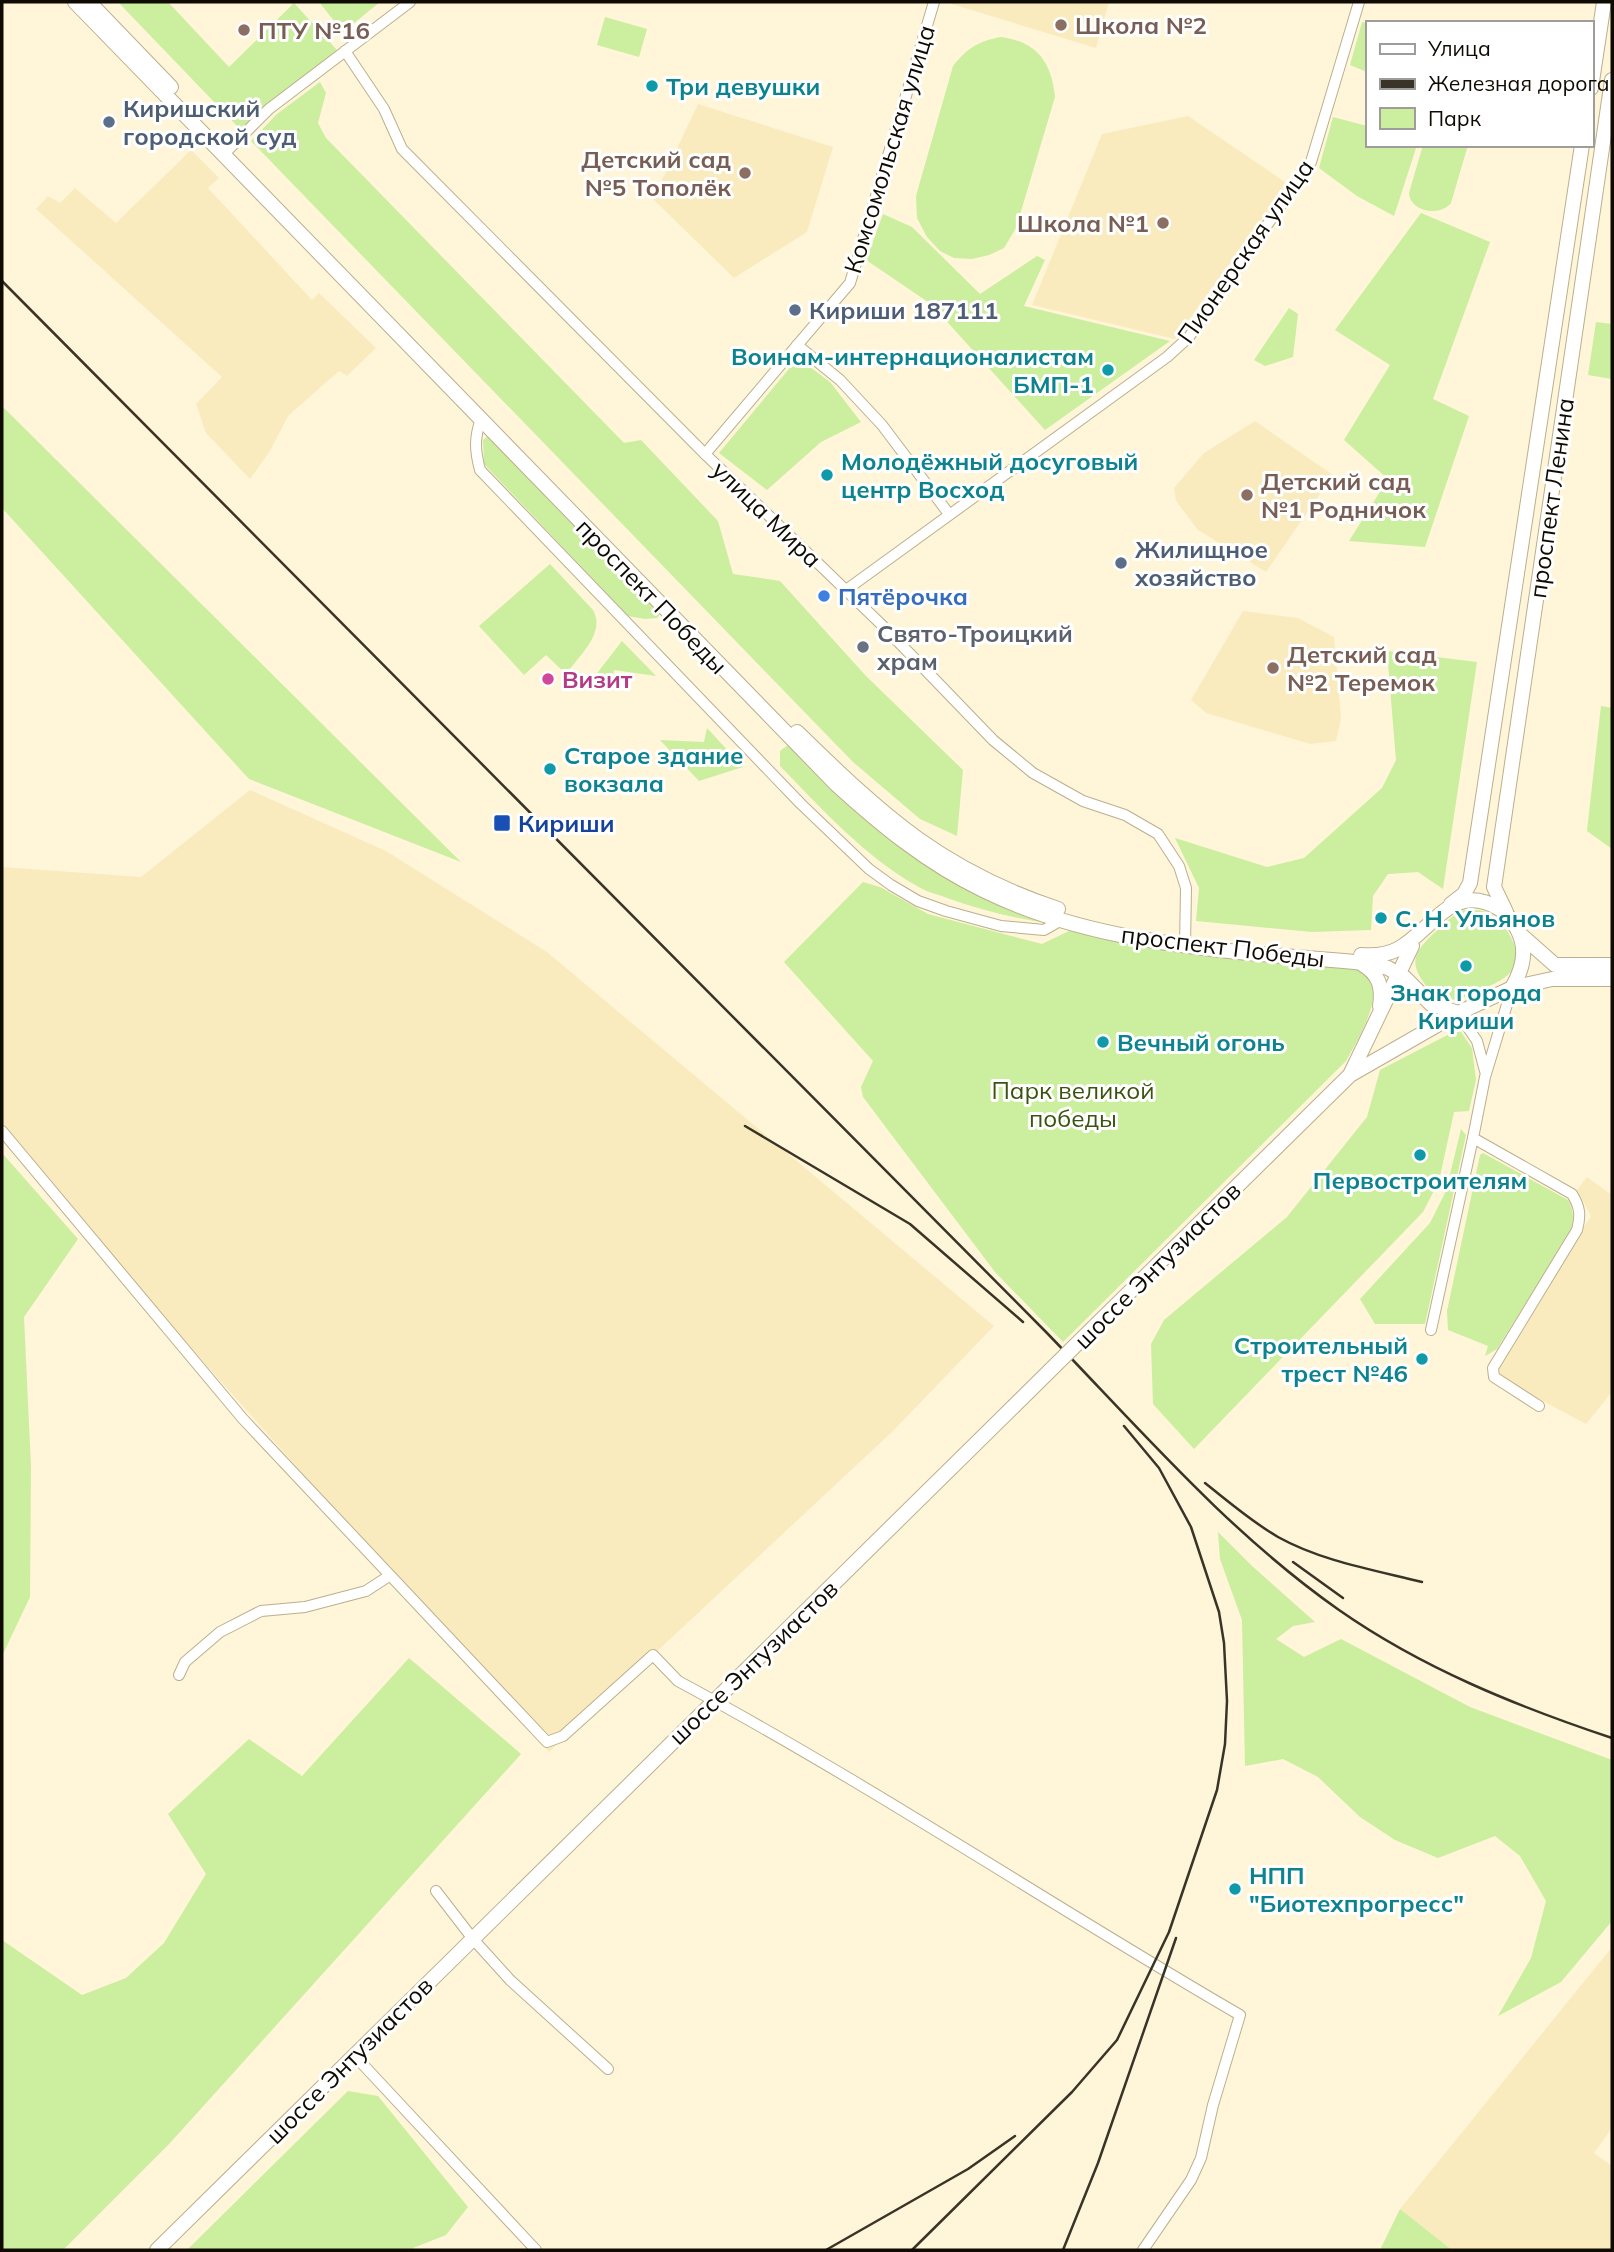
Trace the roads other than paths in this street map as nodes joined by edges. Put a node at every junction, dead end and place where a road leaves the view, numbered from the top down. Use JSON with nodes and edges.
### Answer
{"nodes":[{"id":1,"x":75,"y":2,"type":"edge"},
{"id":2,"x":89,"y":2,"type":"edge"},
{"id":3,"x":410,"y":2,"type":"edge"},
{"id":4,"x":934,"y":2,"type":"edge"},
{"id":5,"x":1359,"y":2,"type":"edge"},
{"id":6,"x":1604,"y":2,"type":"edge"},
{"id":7,"x":345,"y":51,"type":"junction"},
{"id":8,"x":1593,"y":75,"type":"edge"},
{"id":9,"x":1612,"y":80,"type":"edge"},
{"id":10,"x":1583,"y":147,"type":"edge"},
{"id":11,"x":227,"y":151,"type":"junction"},
{"id":12,"x":797,"y":345,"type":"junction"},
{"id":13,"x":481,"y":419,"type":"junction"},
{"id":14,"x":705,"y":454,"type":"junction"},
{"id":15,"x":948,"y":514,"type":"junction"},
{"id":16,"x":846,"y":590,"type":"junction"},
{"id":17,"x":1450,"y":905,"type":"junction"},
{"id":18,"x":1507,"y":913,"type":"junction"},
{"id":19,"x":1060,"y":919,"type":"junction"},
{"id":20,"x":1424,"y":927,"type":"junction"},
{"id":21,"x":1521,"y":935,"type":"junction"},
{"id":22,"x":1185,"y":941,"type":"junction"},
{"id":23,"x":1412,"y":946,"type":"junction"},
{"id":24,"x":1359,"y":958,"type":"junction"},
{"id":25,"x":1612,"y":965,"type":"edge"},
{"id":26,"x":1399,"y":974,"type":"junction"},
{"id":27,"x":1612,"y":979,"type":"edge"},
{"id":28,"x":1414,"y":985,"type":"junction"},
{"id":29,"x":1512,"y":988,"type":"junction"},
{"id":30,"x":1458,"y":1013,"type":"junction"},
{"id":31,"x":1379,"y":1014,"type":"junction"},
{"id":32,"x":1350,"y":1075,"type":"junction"},
{"id":33,"x":1485,"y":1077,"type":"junction"},
{"id":34,"x":2,"y":1131,"type":"edge"},
{"id":35,"x":1473,"y":1138,"type":"junction"},
{"id":36,"x":1431,"y":1330,"type":"dead end"},
{"id":37,"x":1539,"y":1406,"type":"dead end"},
{"id":38,"x":389,"y":1576,"type":"junction"},
{"id":39,"x":179,"y":1675,"type":"dead end"},
{"id":40,"x":715,"y":1701,"type":"junction"},
{"id":41,"x":436,"y":1891,"type":"dead end"},
{"id":42,"x":473,"y":1939,"type":"junction"},
{"id":43,"x":354,"y":2055,"type":"junction"},
{"id":44,"x":608,"y":2069,"type":"dead end"},
{"id":45,"x":157,"y":2250,"type":"edge"},
{"id":46,"x":536,"y":2250,"type":"edge"},
{"id":47,"x":1143,"y":2250,"type":"edge"}],
"edges":[{"from":1,"to":11,"type":"main road","name":"проспект Победы"},
{"from":2,"to":11,"type":"main road","name":"проспект Победы"},
{"from":3,"to":7,"type":"street"},
{"from":4,"to":12,"type":"street","name":"Комсомольская улица"},
{"from":5,"to":15,"type":"street","name":"Пионерская улица"},
{"from":6,"to":8,"type":"main road"},
{"from":7,"to":11,"type":"street"},
{"from":7,"to":14,"type":"street","name":"улица Мира"},
{"from":9,"to":18,"type":"main road","name":"проспект Ленина"},
{"from":10,"to":17,"type":"main road","name":"проспект Ленина"},
{"from":11,"to":13,"type":"main road","name":"проспект Победы"},
{"from":11,"to":22,"type":"main road","name":"проспект Победы"},
{"from":12,"to":14,"type":"street","name":"Комсомольская улица"},
{"from":12,"to":15,"type":"street"},
{"from":13,"to":19,"type":"main road","name":"проспект Победы"},
{"from":13,"to":19,"type":"street"},
{"from":14,"to":16,"type":"street","name":"улица Мира"},
{"from":15,"to":16,"type":"street","name":"Пионерская улица"},
{"from":16,"to":22,"type":"street","name":"улица Мира"},
{"from":17,"to":18,"type":"main road"},
{"from":17,"to":20,"type":"main road"},
{"from":18,"to":21,"type":"main road"},
{"from":19,"to":22,"type":"main road","name":"проспект Победы"},
{"from":20,"to":23,"type":"main road"},
{"from":20,"to":24,"type":"main road"},
{"from":21,"to":25,"type":"main road"},
{"from":21,"to":29,"type":"main road"},
{"from":22,"to":24,"type":"main road","name":"проспект Победы"},
{"from":23,"to":26,"type":"main road"},
{"from":23,"to":28,"type":"main road"},
{"from":24,"to":26,"type":"main road"},
{"from":24,"to":31,"type":"main road"},
{"from":26,"to":28,"type":"main road"},
{"from":26,"to":31,"type":"main road"},
{"from":27,"to":29,"type":"main road"},
{"from":28,"to":30,"type":"main road"},
{"from":29,"to":30,"type":"main road"},
{"from":29,"to":33,"type":"street"},
{"from":30,"to":32,"type":"main road"},
{"from":30,"to":33,"type":"street"},
{"from":31,"to":32,"type":"main road"},
{"from":32,"to":40,"type":"main road","name":"шоссе Энтузиастов","bridge":true},
{"from":33,"to":35,"type":"street"},
{"from":34,"to":38,"type":"street"},
{"from":35,"to":36,"type":"street"},
{"from":35,"to":37,"type":"street"},
{"from":38,"to":39,"type":"street"},
{"from":38,"to":40,"type":"street"},
{"from":40,"to":42,"type":"main road","name":"шоссе Энтузиастов"},
{"from":40,"to":47,"type":"street"},
{"from":41,"to":42,"type":"street"},
{"from":42,"to":43,"type":"main road","name":"шоссе Энтузиастов"},
{"from":42,"to":44,"type":"street"},
{"from":43,"to":45,"type":"main road","name":"шоссе Энтузиастов"},
{"from":43,"to":46,"type":"street"}]}
